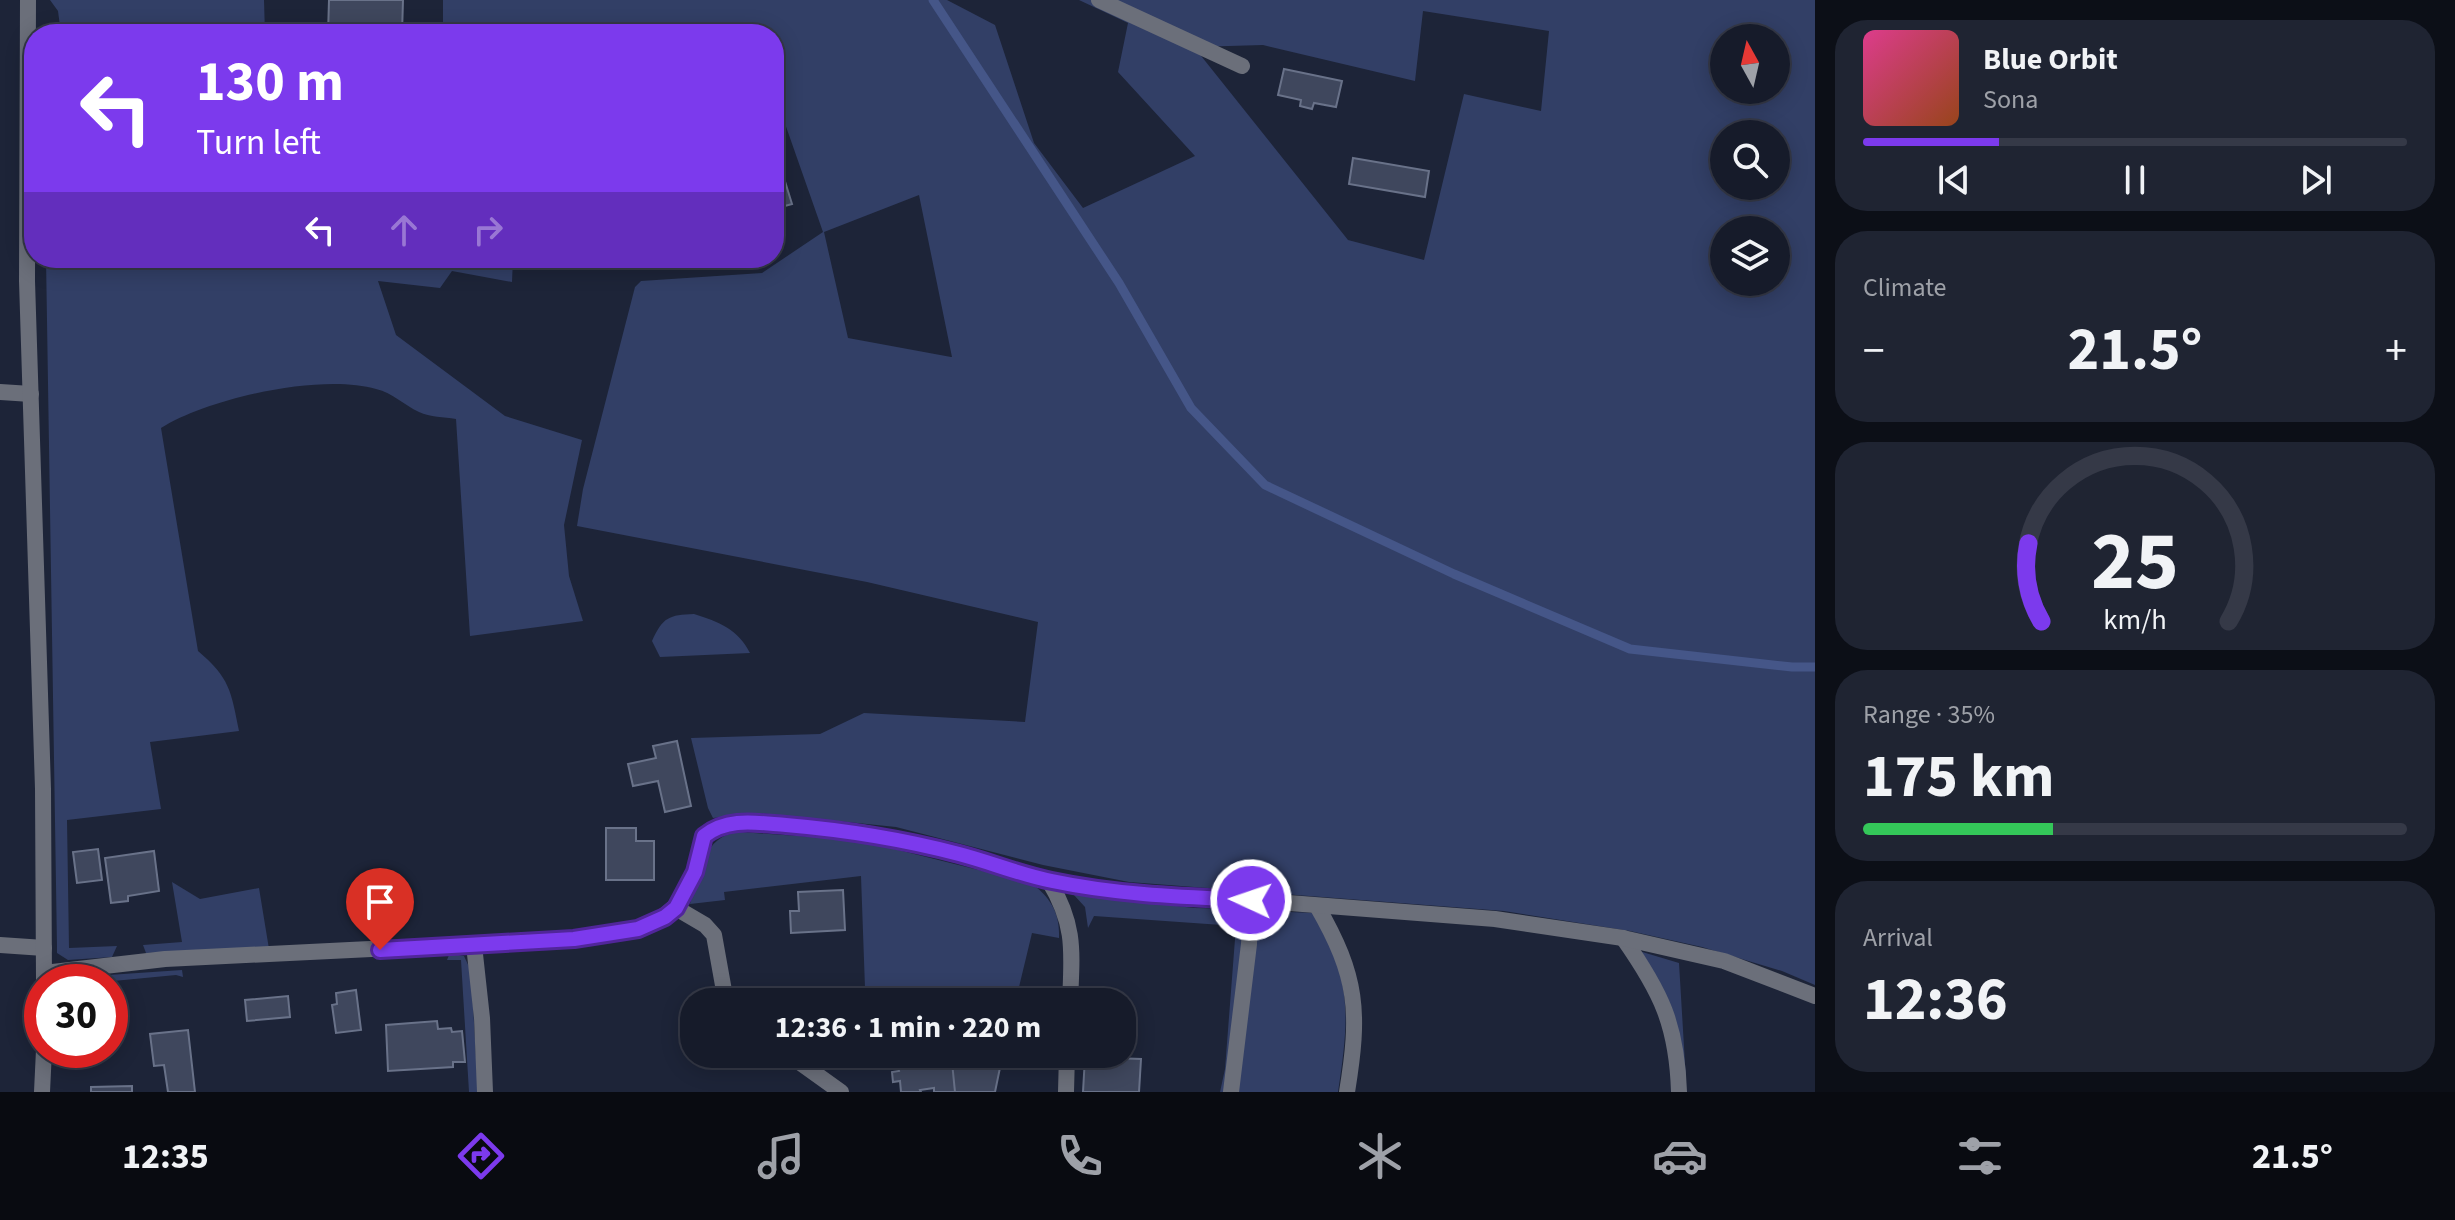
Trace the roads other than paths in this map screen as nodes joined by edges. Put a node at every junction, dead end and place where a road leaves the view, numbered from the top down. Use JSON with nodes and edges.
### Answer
{"nodes":[{"id":1,"x":28,"y":0,"type":"edge"},
{"id":2,"x":1099,"y":0,"type":"edge"},
{"id":3,"x":29,"y":24,"type":"edge"},
{"id":4,"x":1242,"y":66,"type":"dead end"},
{"id":5,"x":27,"y":268,"type":"edge"},
{"id":6,"x":0,"y":392,"type":"edge"},
{"id":7,"x":31,"y":394,"type":"junction"},
{"id":8,"x":1049,"y":881,"type":"junction"},
{"id":9,"x":1251,"y":900,"type":"junction"},
{"id":10,"x":1317,"y":906,"type":"junction"},
{"id":11,"x":676,"y":908,"type":"junction"},
{"id":12,"x":1623,"y":938,"type":"junction"},
{"id":13,"x":0,"y":945,"type":"edge"},
{"id":14,"x":474,"y":945,"type":"junction"},
{"id":15,"x":44,"y":948,"type":"junction"},
{"id":16,"x":44,"y":964,"type":"edge"},
{"id":17,"x":128,"y":965,"type":"edge"},
{"id":18,"x":723,"y":988,"type":"edge"},
{"id":19,"x":1070,"y":988,"type":"edge"},
{"id":20,"x":1815,"y":996,"type":"edge"},
{"id":21,"x":43,"y":1068,"type":"edge"},
{"id":22,"x":808,"y":1068,"type":"edge"},
{"id":23,"x":1067,"y":1068,"type":"edge"},
{"id":24,"x":42,"y":1092,"type":"edge"},
{"id":25,"x":485,"y":1092,"type":"edge"},
{"id":26,"x":841,"y":1092,"type":"edge"},
{"id":27,"x":1066,"y":1092,"type":"edge"},
{"id":28,"x":1231,"y":1092,"type":"edge"},
{"id":29,"x":1347,"y":1092,"type":"edge"},
{"id":30,"x":1679,"y":1092,"type":"edge"}],
"edges":[{"from":1,"to":3,"type":"street"},
{"from":2,"to":4,"type":"street"},
{"from":5,"to":7,"type":"street"},
{"from":6,"to":7,"type":"street"},
{"from":7,"to":15,"type":"street"},
{"from":8,"to":9,"type":"street"},
{"from":8,"to":11,"type":"street"},
{"from":8,"to":19,"type":"street"},
{"from":9,"to":10,"type":"street"},
{"from":9,"to":28,"type":"street"},
{"from":10,"to":12,"type":"street"},
{"from":10,"to":29,"type":"street"},
{"from":11,"to":14,"type":"street"},
{"from":11,"to":18,"type":"street"},
{"from":12,"to":20,"type":"street"},
{"from":12,"to":30,"type":"street"},
{"from":13,"to":15,"type":"street"},
{"from":14,"to":17,"type":"street"},
{"from":14,"to":25,"type":"street"},
{"from":15,"to":16,"type":"street"},
{"from":21,"to":24,"type":"street"},
{"from":22,"to":26,"type":"street"},
{"from":23,"to":27,"type":"street"}]}
